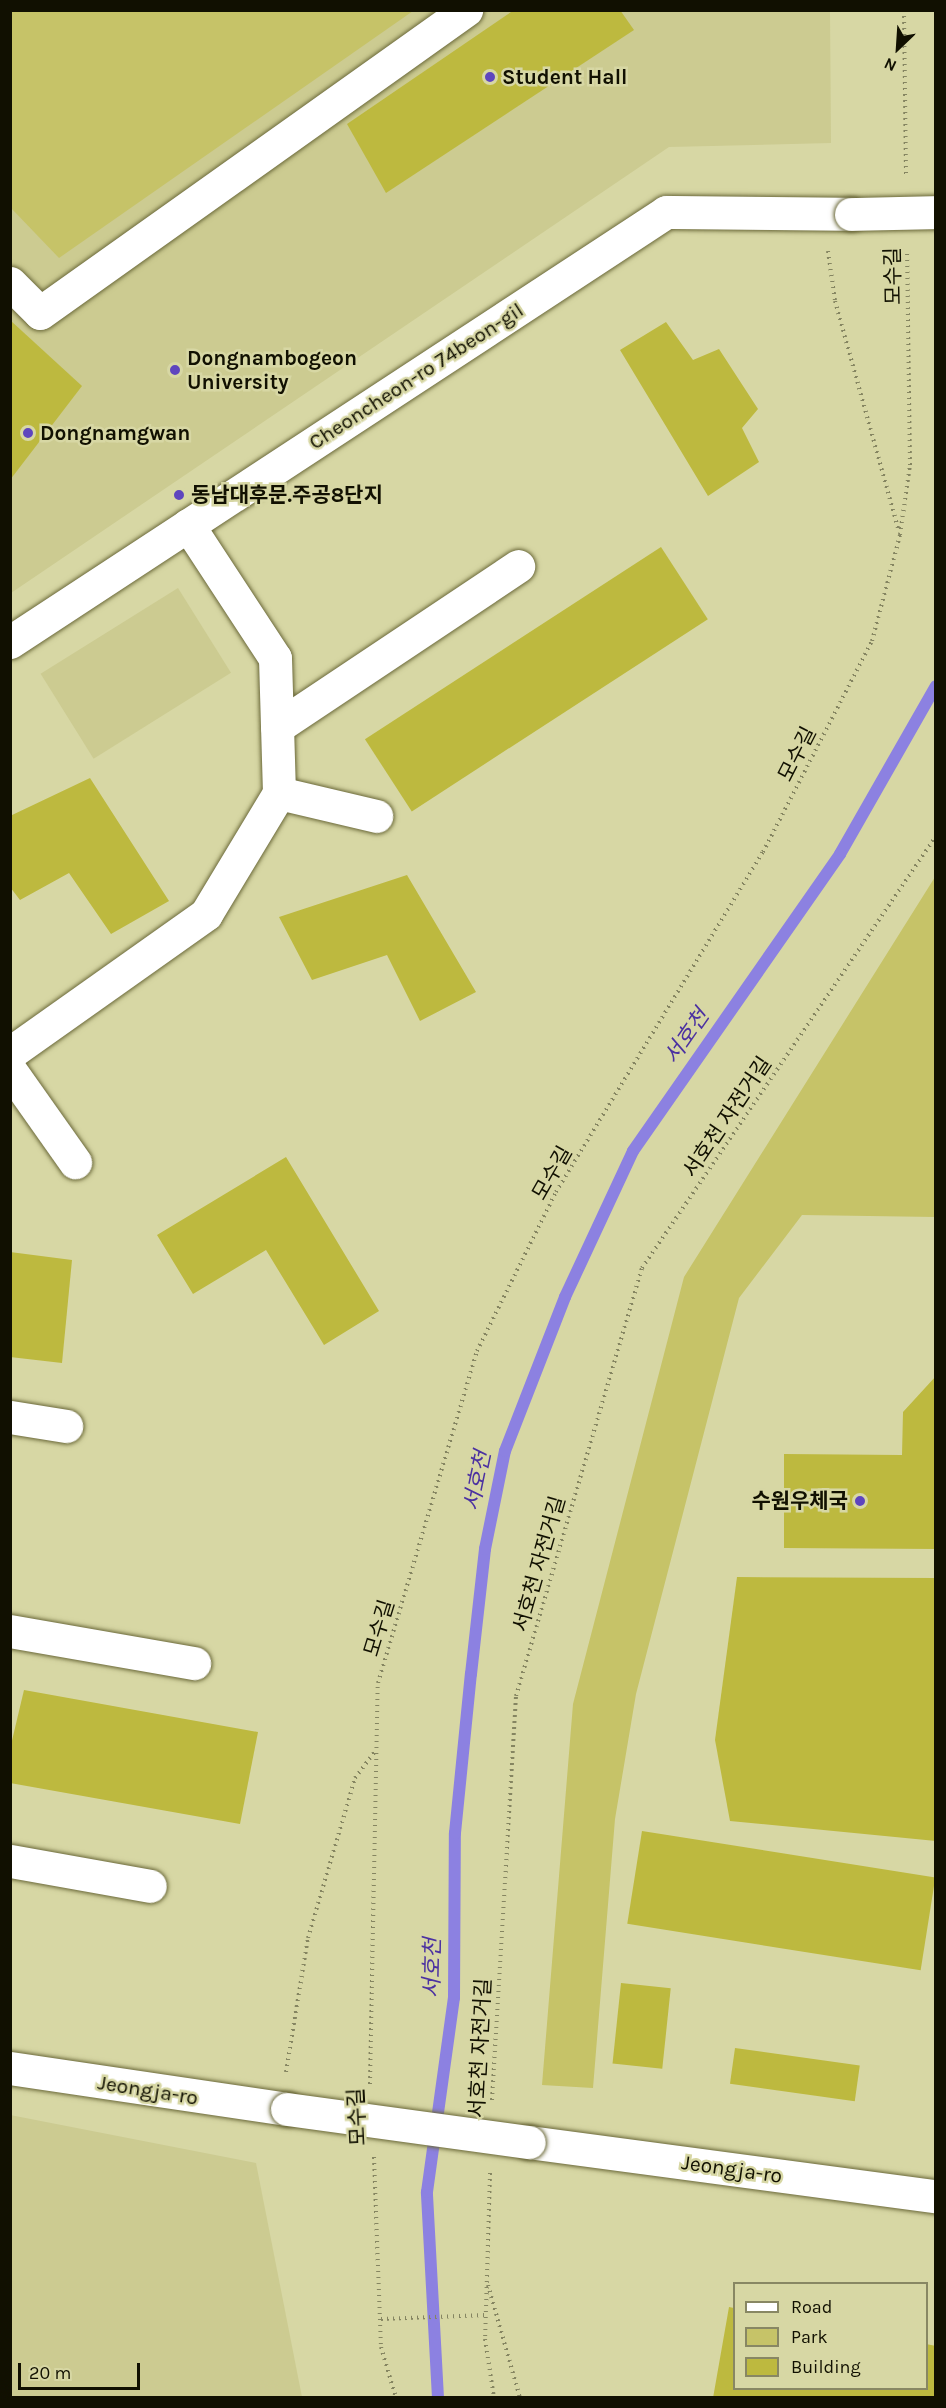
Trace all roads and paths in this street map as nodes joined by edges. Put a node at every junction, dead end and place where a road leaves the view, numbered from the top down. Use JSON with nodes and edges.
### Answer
{"nodes":[{"id":1,"x":466,"y":10,"type":"edge"},
{"id":2,"x":904,"y":10,"type":"edge"},
{"id":3,"x":906,"y":184,"type":"dead end"},
{"id":4,"x":936,"y":212,"type":"edge"},
{"id":5,"x":837,"y":214,"type":"junction"},
{"id":6,"x":907,"y":243,"type":"dead end"},
{"id":7,"x":10,"y":283,"type":"edge"},
{"id":8,"x":188,"y":525,"type":"junction"},
{"id":9,"x":900,"y":535,"type":"junction"},
{"id":10,"x":518,"y":566,"type":"dead end"},
{"id":11,"x":10,"y":642,"type":"edge"},
{"id":12,"x":277,"y":728,"type":"junction"},
{"id":13,"x":279,"y":793,"type":"junction"},
{"id":14,"x":376,"y":816,"type":"dead end"},
{"id":15,"x":936,"y":836,"type":"edge"},
{"id":16,"x":10,"y":1053,"type":"edge"},
{"id":17,"x":10,"y":1070,"type":"edge"},
{"id":18,"x":75,"y":1162,"type":"dead end"},
{"id":19,"x":10,"y":1418,"type":"edge"},
{"id":20,"x":66,"y":1426,"type":"dead end"},
{"id":21,"x":10,"y":1631,"type":"edge"},
{"id":22,"x":194,"y":1663,"type":"dead end"},
{"id":23,"x":376,"y":1750,"type":"junction"},
{"id":24,"x":10,"y":1861,"type":"edge"},
{"id":25,"x":150,"y":1886,"type":"dead end"},
{"id":26,"x":10,"y":2068,"type":"edge"},
{"id":27,"x":370,"y":2091,"type":"dead end"},
{"id":28,"x":492,"y":2104,"type":"dead end"},
{"id":29,"x":281,"y":2108,"type":"junction"},
{"id":30,"x":374,"y":2148,"type":"dead end"},
{"id":31,"x":490,"y":2161,"type":"dead end"},
{"id":32,"x":936,"y":2196,"type":"edge"},
{"id":33,"x":487,"y":2281,"type":"junction"},
{"id":34,"x":485,"y":2314,"type":"junction"},
{"id":35,"x":381,"y":2319,"type":"junction"},
{"id":36,"x":396,"y":2397,"type":"edge"},
{"id":37,"x":494,"y":2397,"type":"edge"},
{"id":38,"x":520,"y":2397,"type":"edge"}],
"edges":[{"from":1,"to":7,"type":"street"},
{"from":2,"to":3,"type":"path"},
{"from":4,"to":5,"type":"street","name":"Cheoncheon-ro 74beon-gil","bridge":true},
{"from":5,"to":8,"type":"street","name":"Cheoncheon-ro 74beon-gil"},
{"from":5,"to":9,"type":"path"},
{"from":6,"to":9,"type":"path","name":"모수길"},
{"from":8,"to":11,"type":"street","name":"Cheoncheon-ro 74beon-gil"},
{"from":8,"to":12,"type":"street"},
{"from":9,"to":23,"type":"path","name":"모수길"},
{"from":10,"to":12,"type":"street"},
{"from":12,"to":13,"type":"street"},
{"from":13,"to":14,"type":"street"},
{"from":13,"to":16,"type":"street"},
{"from":15,"to":28,"type":"path","name":"서호천 자전거길"},
{"from":17,"to":18,"type":"street"},
{"from":19,"to":20,"type":"street"},
{"from":21,"to":22,"type":"street"},
{"from":23,"to":27,"type":"path","name":"모수길"},
{"from":23,"to":29,"type":"path"},
{"from":24,"to":25,"type":"street"},
{"from":26,"to":29,"type":"street","name":"Jeongja-ro"},
{"from":29,"to":32,"type":"street","name":"Jeongja-ro","bridge":true},
{"from":30,"to":35,"type":"path","name":"모수길"},
{"from":31,"to":33,"type":"path"},
{"from":33,"to":34,"type":"path"},
{"from":33,"to":38,"type":"path"},
{"from":34,"to":35,"type":"path"},
{"from":34,"to":37,"type":"path"},
{"from":35,"to":36,"type":"path","name":"모수길"}]}
